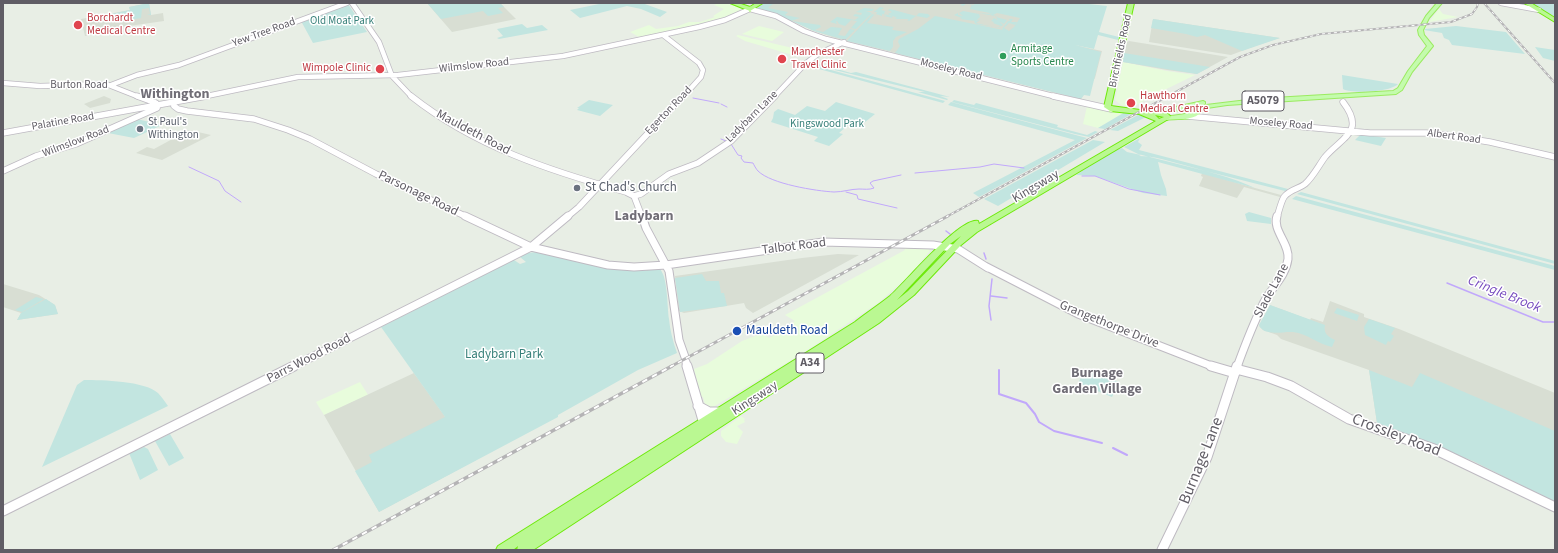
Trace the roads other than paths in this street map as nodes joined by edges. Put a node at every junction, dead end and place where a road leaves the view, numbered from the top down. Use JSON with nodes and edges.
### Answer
{"nodes":[{"id":1,"x":347,"y":3,"type":"edge"},
{"id":2,"x":352,"y":3,"type":"edge"},
{"id":3,"x":735,"y":3,"type":"edge"},
{"id":4,"x":760,"y":3,"type":"edge"},
{"id":5,"x":1131,"y":3,"type":"edge"},
{"id":6,"x":1440,"y":3,"type":"edge"},
{"id":7,"x":1501,"y":3,"type":"edge"},
{"id":8,"x":1527,"y":3,"type":"edge"},
{"id":9,"x":751,"y":8,"type":"junction"},
{"id":10,"x":1539,"y":10,"type":"junction"},
{"id":11,"x":1555,"y":20,"type":"edge"},
{"id":12,"x":663,"y":36,"type":"joint"},
{"id":13,"x":669,"y":37,"type":"junction"},
{"id":14,"x":844,"y":43,"type":"junction"},
{"id":15,"x":392,"y":75,"type":"junction"},
{"id":16,"x":3,"y":83,"type":"edge"},
{"id":17,"x":111,"y":85,"type":"junction"},
{"id":18,"x":1401,"y":87,"type":"junction"},
{"id":19,"x":1383,"y":91,"type":"junction"},
{"id":20,"x":1394,"y":93,"type":"junction"},
{"id":21,"x":1335,"y":95,"type":"junction"},
{"id":22,"x":1343,"y":102,"type":"dead end"},
{"id":23,"x":158,"y":105,"type":"junction"},
{"id":24,"x":174,"y":106,"type":"dead end"},
{"id":25,"x":1111,"y":106,"type":"junction"},
{"id":26,"x":151,"y":107,"type":"junction"},
{"id":27,"x":1178,"y":108,"type":"junction"},
{"id":28,"x":1195,"y":112,"type":"junction"},
{"id":29,"x":1154,"y":115,"type":"junction"},
{"id":30,"x":1187,"y":116,"type":"junction"},
{"id":31,"x":1210,"y":117,"type":"junction"},
{"id":32,"x":1165,"y":119,"type":"junction"},
{"id":33,"x":1352,"y":130,"type":"junction"},
{"id":34,"x":3,"y":133,"type":"edge"},
{"id":35,"x":1114,"y":145,"type":"junction"},
{"id":36,"x":1555,"y":157,"type":"edge"},
{"id":37,"x":3,"y":171,"type":"edge"},
{"id":38,"x":600,"y":185,"type":"junction"},
{"id":39,"x":634,"y":196,"type":"junction"},
{"id":40,"x":923,"y":244,"type":"junction"},
{"id":41,"x":531,"y":247,"type":"junction"},
{"id":42,"x":949,"y":248,"type":"junction"},
{"id":43,"x":936,"y":253,"type":"junction"},
{"id":44,"x":926,"y":264,"type":"junction"},
{"id":45,"x":666,"y":265,"type":"junction"},
{"id":46,"x":988,"y":268,"type":"junction"},
{"id":47,"x":1235,"y":371,"type":"junction"},
{"id":48,"x":698,"y":406,"type":"junction"},
{"id":49,"x":718,"y":412,"type":"junction"},
{"id":50,"x":705,"y":426,"type":"junction"},
{"id":51,"x":1555,"y":507,"type":"edge"},
{"id":52,"x":3,"y":511,"type":"edge"},
{"id":53,"x":502,"y":550,"type":"edge"},
{"id":54,"x":523,"y":550,"type":"edge"},
{"id":55,"x":1162,"y":550,"type":"edge"}],
"edges":[{"from":1,"to":17,"type":"street","name":"Yew Tree Road"},
{"from":2,"to":15,"type":"street","name":"Mauldeth Road"},
{"from":3,"to":9,"type":"highway"},
{"from":4,"to":9,"type":"highway"},
{"from":5,"to":25,"type":"highway","name":"Birchfields Road"},
{"from":6,"to":18,"type":"main road"},
{"from":7,"to":10,"type":"street"},
{"from":8,"to":10,"type":"highway"},
{"from":9,"to":13,"type":"street"},
{"from":9,"to":14,"type":"street","name":"Moseley Road"},
{"from":10,"to":11,"type":"highway"},
{"from":12,"to":13,"type":"street","name":"Egerton Road"},
{"from":12,"to":15,"type":"street","name":"Wilmslow Road"},
{"from":13,"to":38,"type":"street","name":"Egerton Road"},
{"from":14,"to":25,"type":"street","name":"Moseley Road"},
{"from":14,"to":39,"type":"street","name":"Ladybarn Lane"},
{"from":15,"to":23,"type":"street","name":"Wilmslow Road"},
{"from":15,"to":38,"type":"street","name":"Mauldeth Road"},
{"from":16,"to":17,"type":"street","name":"Burton Road"},
{"from":17,"to":26,"type":"street","name":"Burton Road"},
{"from":18,"to":19,"type":"main road","number":"A5079"},
{"from":18,"to":20,"type":"main road"},
{"from":19,"to":20,"type":"main road"},
{"from":19,"to":21,"type":"main road","number":"A5079"},
{"from":20,"to":21,"type":"main road","number":"A5079"},
{"from":21,"to":27,"type":"main road","name":"Kingsway","number":"A5079"},
{"from":21,"to":28,"type":"main road","name":"Kingsway","number":"A5079"},
{"from":22,"to":33,"type":"street"},
{"from":23,"to":26,"type":"street","name":"Wilmslow Road"},
{"from":23,"to":26,"type":"street","name":"Burton Road"},
{"from":24,"to":41,"type":"street","name":"Parsonage Road"},
{"from":25,"to":29,"type":"highway","name":"Moseley Road"},
{"from":26,"to":34,"type":"street","name":"Palatine Road"},
{"from":26,"to":37,"type":"street","name":"Wilmslow Road"},
{"from":27,"to":28,"type":"main road","name":"Kingsway","number":"A5079"},
{"from":27,"to":29,"type":"main road","name":"Kingsway","number":"A5079"},
{"from":28,"to":30,"type":"main road","name":"Kingsway","number":"A5079"},
{"from":28,"to":31,"type":"street","name":"Moseley Road"},
{"from":29,"to":32,"type":"highway","name":"Moseley Road"},
{"from":29,"to":35,"type":"highway","name":"Kingsway","number":"A34"},
{"from":30,"to":31,"type":"street","name":"Moseley Road"},
{"from":30,"to":32,"type":"main road","name":"Kingsway","number":"A5079"},
{"from":31,"to":33,"type":"street","name":"Moseley Road"},
{"from":32,"to":35,"type":"highway","name":"Kingsway","number":"A34"},
{"from":33,"to":36,"type":"street","name":"Albert Road"},
{"from":33,"to":47,"type":"street","name":"Slade Lane"},
{"from":35,"to":42,"type":"highway","name":"Kingsway","number":"A34"},
{"from":35,"to":42,"type":"highway","name":"Kingsway","number":"A34"},
{"from":38,"to":39,"type":"street","name":"Mauldeth Road"},
{"from":38,"to":41,"type":"street","name":"Parrs Wood Road"},
{"from":39,"to":45,"type":"street"},
{"from":40,"to":42,"type":"street","name":"Talbot Road"},
{"from":40,"to":43,"type":"street"},
{"from":40,"to":45,"type":"street","name":"Talbot Road"},
{"from":41,"to":45,"type":"street","name":"Parsonage Road"},
{"from":41,"to":52,"type":"street","name":"Parrs Wood Road"},
{"from":42,"to":43,"type":"highway","name":"Kingsway","number":"A34"},
{"from":42,"to":44,"type":"highway","name":"Kingsway","number":"A34"},
{"from":42,"to":46,"type":"street","name":"Grangethorpe Drive"},
{"from":42,"to":46,"type":"street","name":"Grangethorpe Drive"},
{"from":42,"to":50,"type":"highway","name":"Kingsway","number":"A34"},
{"from":43,"to":44,"type":"highway","name":"Kingsway","number":"A34"},
{"from":44,"to":49,"type":"highway","name":"Kingsway","number":"A34"},
{"from":45,"to":48,"type":"street"},
{"from":46,"to":47,"type":"street","name":"Grangethorpe Drive"},
{"from":47,"to":51,"type":"street","name":"Crossley Road"},
{"from":47,"to":55,"type":"street","name":"Burnage Lane"},
{"from":48,"to":49,"type":"street"},
{"from":48,"to":50,"type":"street"},
{"from":49,"to":50,"type":"highway","name":"Kingsway","number":"A34"},
{"from":50,"to":53,"type":"highway","name":"Kingsway","number":"A34"},
{"from":50,"to":54,"type":"highway","name":"Kingsway","number":"A34"}]}
